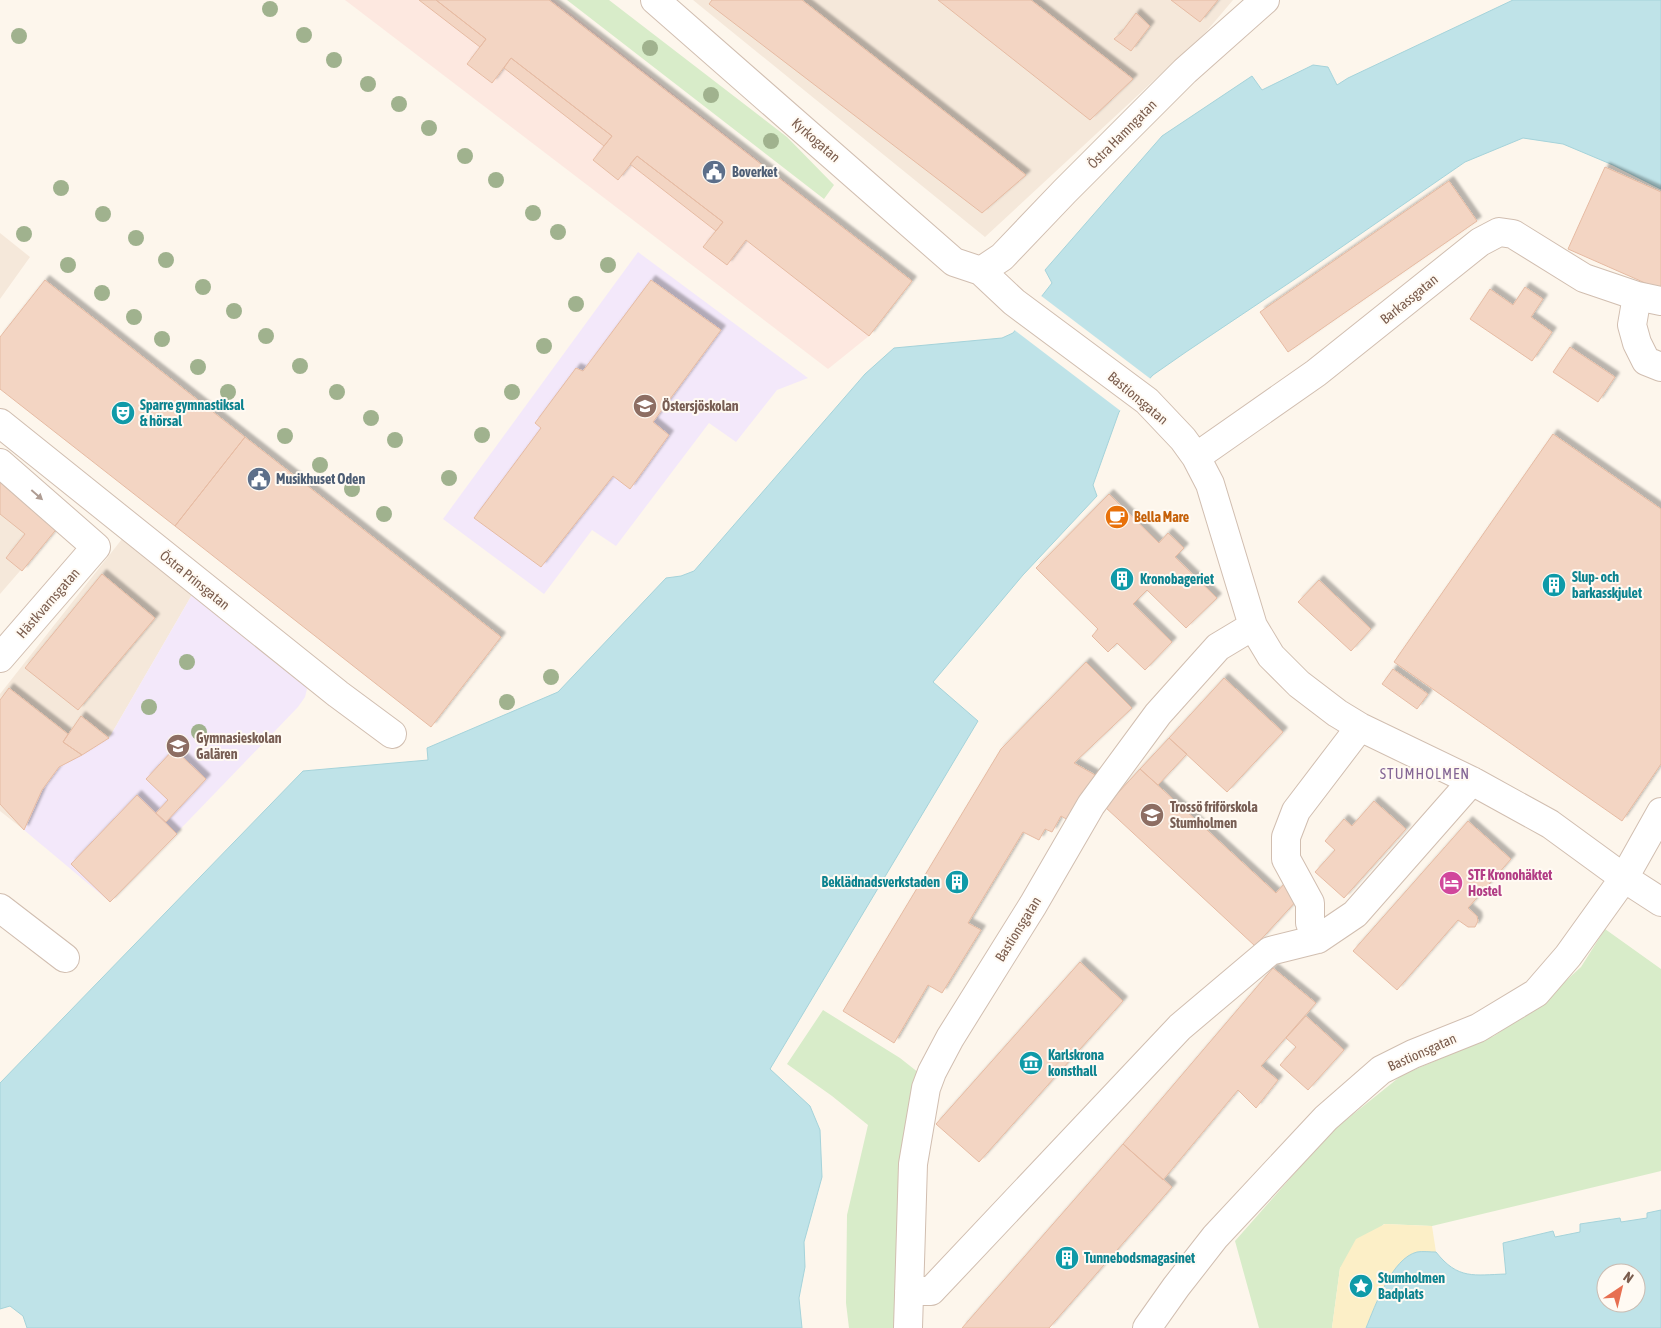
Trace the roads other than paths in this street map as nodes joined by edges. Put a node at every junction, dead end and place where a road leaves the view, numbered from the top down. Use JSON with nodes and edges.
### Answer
{"nodes":[{"id":1,"x":655,"y":0,"type":"edge"},
{"id":2,"x":1265,"y":0,"type":"edge"},
{"id":3,"x":981,"y":271,"type":"junction"},
{"id":4,"x":1649,"y":298,"type":"edge"},
{"id":5,"x":1661,"y":367,"type":"edge"},
{"id":6,"x":0,"y":423,"type":"edge"},
{"id":7,"x":1196,"y":457,"type":"junction"},
{"id":8,"x":0,"y":463,"type":"edge"},
{"id":9,"x":1253,"y":626,"type":"junction"},
{"id":10,"x":0,"y":658,"type":"edge"},
{"id":11,"x":1360,"y":727,"type":"junction"},
{"id":12,"x":392,"y":734,"type":"dead end"},
{"id":13,"x":1472,"y":781,"type":"junction"},
{"id":14,"x":1661,"y":812,"type":"edge"},
{"id":15,"x":1624,"y":878,"type":"junction"},
{"id":16,"x":1661,"y":902,"type":"edge"},
{"id":17,"x":0,"y":908,"type":"edge"},
{"id":18,"x":1318,"y":940,"type":"junction"},
{"id":19,"x":65,"y":958,"type":"dead end"},
{"id":20,"x":909,"y":1290,"type":"junction"},
{"id":21,"x":908,"y":1328,"type":"edge"},
{"id":22,"x":1147,"y":1328,"type":"edge"}],
"edges":[{"from":1,"to":3,"type":"street","name":"Kyrkogatan"},
{"from":2,"to":3,"type":"street","name":"Östra Hamngatan"},
{"from":3,"to":7,"type":"street","name":"Bastionsgatan"},
{"from":4,"to":5,"type":"street","name":"Barkassgatan"},
{"from":4,"to":7,"type":"street","name":"Barkassgatan"},
{"from":6,"to":12,"type":"street","name":"Östra Prinsgatan"},
{"from":7,"to":9,"type":"street","name":"Bastionsgatan"},
{"from":8,"to":10,"type":"street","name":"Hästkvarnsgatan","one_way":true},
{"from":9,"to":11,"type":"street","name":"Bastionsgatan"},
{"from":9,"to":20,"type":"street","name":"Bastionsgatan"},
{"from":11,"to":13,"type":"street","name":"Bastionsgatan"},
{"from":11,"to":18,"type":"street"},
{"from":13,"to":15,"type":"street","name":"Bastionsgatan"},
{"from":13,"to":18,"type":"street"},
{"from":14,"to":15,"type":"street","name":"Bastionsgatan"},
{"from":15,"to":16,"type":"street","name":"Bastionsgatan"},
{"from":15,"to":22,"type":"street","name":"Bastionsgatan"},
{"from":17,"to":19,"type":"street"},
{"from":18,"to":20,"type":"street"},
{"from":20,"to":21,"type":"street","name":"Bastionsgatan"}]}
